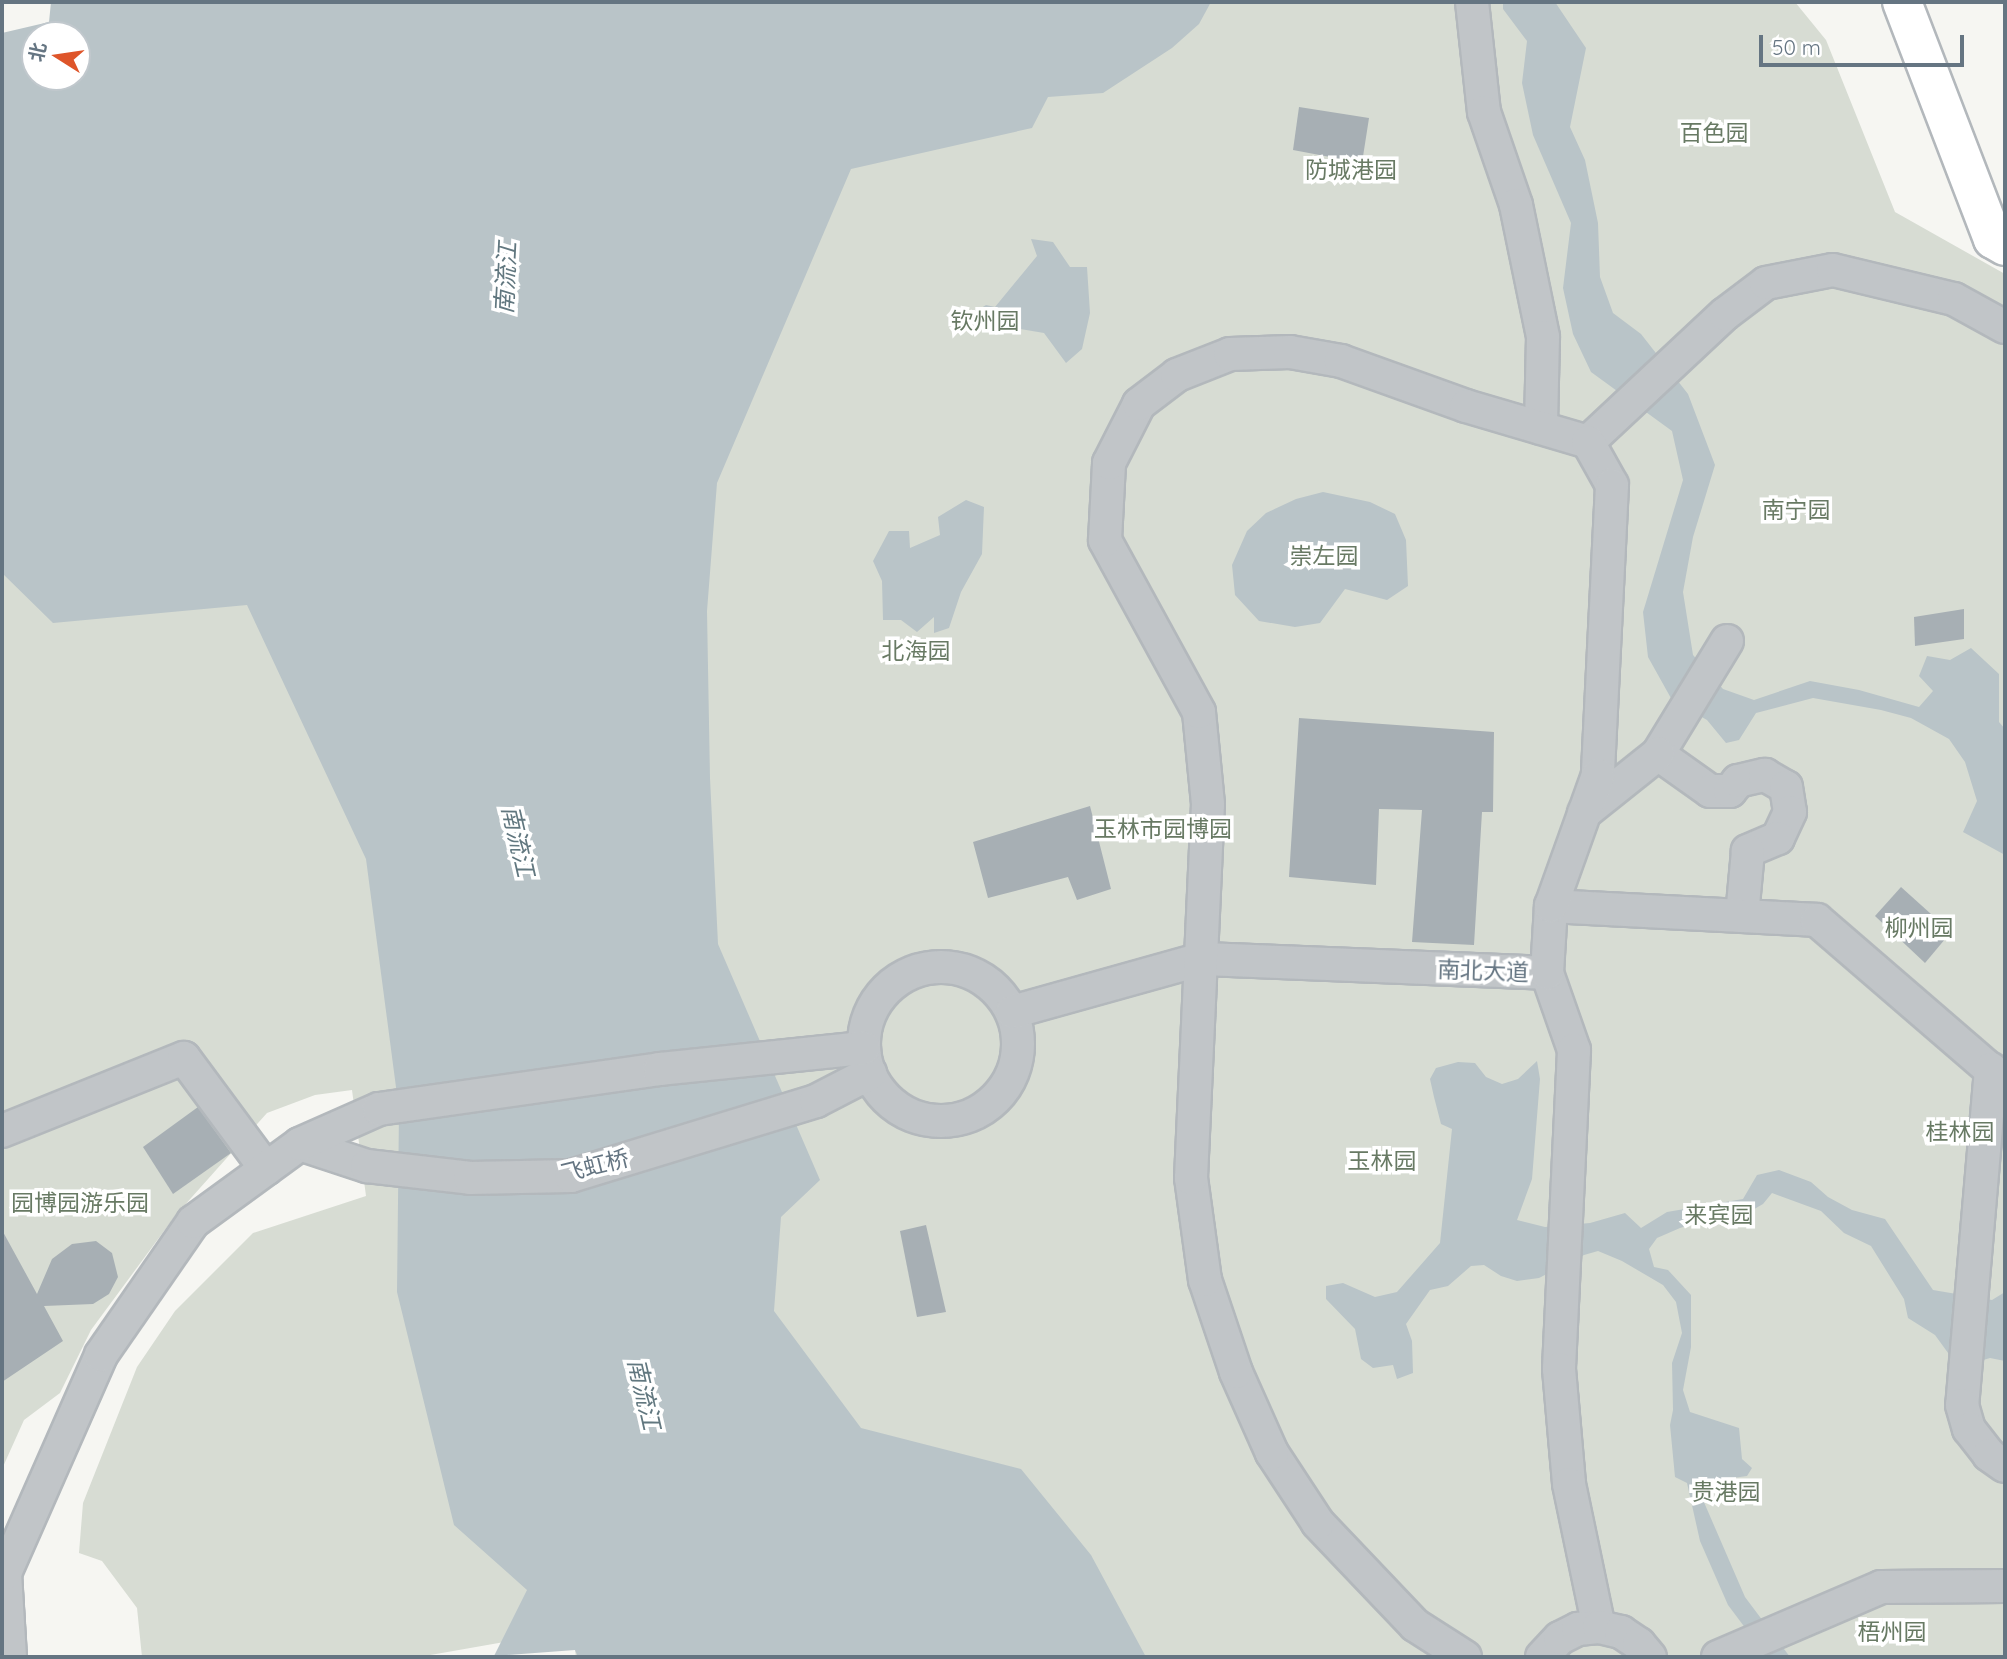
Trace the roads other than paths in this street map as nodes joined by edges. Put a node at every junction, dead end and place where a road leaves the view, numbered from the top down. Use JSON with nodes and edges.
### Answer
{"nodes":[{"id":1,"x":1472,"y":2,"type":"edge"},
{"id":2,"x":1902,"y":2,"type":"edge"},
{"id":3,"x":2005,"y":246,"type":"edge"},
{"id":4,"x":2005,"y":327,"type":"edge"},
{"id":5,"x":1541,"y":428,"type":"junction"},
{"id":6,"x":1587,"y":442,"type":"junction"},
{"id":7,"x":1727,"y":641,"type":"dead end"},
{"id":8,"x":1658,"y":754,"type":"junction"},
{"id":9,"x":1584,"y":813,"type":"junction"},
{"id":10,"x":1551,"y":906,"type":"junction"},
{"id":11,"x":1742,"y":916,"type":"junction"},
{"id":12,"x":1202,"y":959,"type":"junction"},
{"id":13,"x":1548,"y":974,"type":"junction"},
{"id":14,"x":1012,"y":1012,"type":"junction"},
{"id":15,"x":867,"y":1060,"type":"junction"},
{"id":16,"x":1998,"y":1076,"type":"edge"},
{"id":17,"x":2,"y":1131,"type":"edge"},
{"id":18,"x":300,"y":1144,"type":"junction"},
{"id":19,"x":266,"y":1169,"type":"junction"},
{"id":20,"x":2005,"y":1466,"type":"edge"},
{"id":21,"x":2005,"y":1586,"type":"edge"},
{"id":22,"x":1599,"y":1627,"type":"junction"},
{"id":23,"x":10,"y":1657,"type":"edge"},
{"id":24,"x":1465,"y":1657,"type":"edge"},
{"id":25,"x":1542,"y":1657,"type":"edge"},
{"id":26,"x":1650,"y":1657,"type":"edge"},
{"id":27,"x":1718,"y":1657,"type":"edge"}],
"edges":[{"from":1,"to":5,"type":"street"},
{"from":2,"to":3,"type":"street"},
{"from":4,"to":6,"type":"street"},
{"from":5,"to":6,"type":"street"},
{"from":5,"to":12,"type":"street"},
{"from":6,"to":9,"type":"street","name":"南北大道"},
{"from":7,"to":8,"type":"street"},
{"from":8,"to":9,"type":"street"},
{"from":8,"to":11,"type":"street"},
{"from":9,"to":10,"type":"street","name":"南北大道"},
{"from":10,"to":11,"type":"street"},
{"from":10,"to":13,"type":"street","name":"南北大道"},
{"from":11,"to":16,"type":"street"},
{"from":12,"to":13,"type":"street","name":"南北大道"},
{"from":12,"to":14,"type":"street","name":"南北大道"},
{"from":12,"to":24,"type":"street"},
{"from":13,"to":22,"type":"street"},
{"from":14,"to":15,"type":"street"},
{"from":14,"to":15,"type":"street"},
{"from":15,"to":18,"type":"street"},
{"from":15,"to":18,"type":"street","name":"飞虹桥"},
{"from":16,"to":20,"type":"street"},
{"from":17,"to":19,"type":"street"},
{"from":18,"to":19,"type":"street"},
{"from":19,"to":23,"type":"street"},
{"from":21,"to":27,"type":"street"},
{"from":22,"to":25,"type":"street"},
{"from":22,"to":26,"type":"street"}]}
